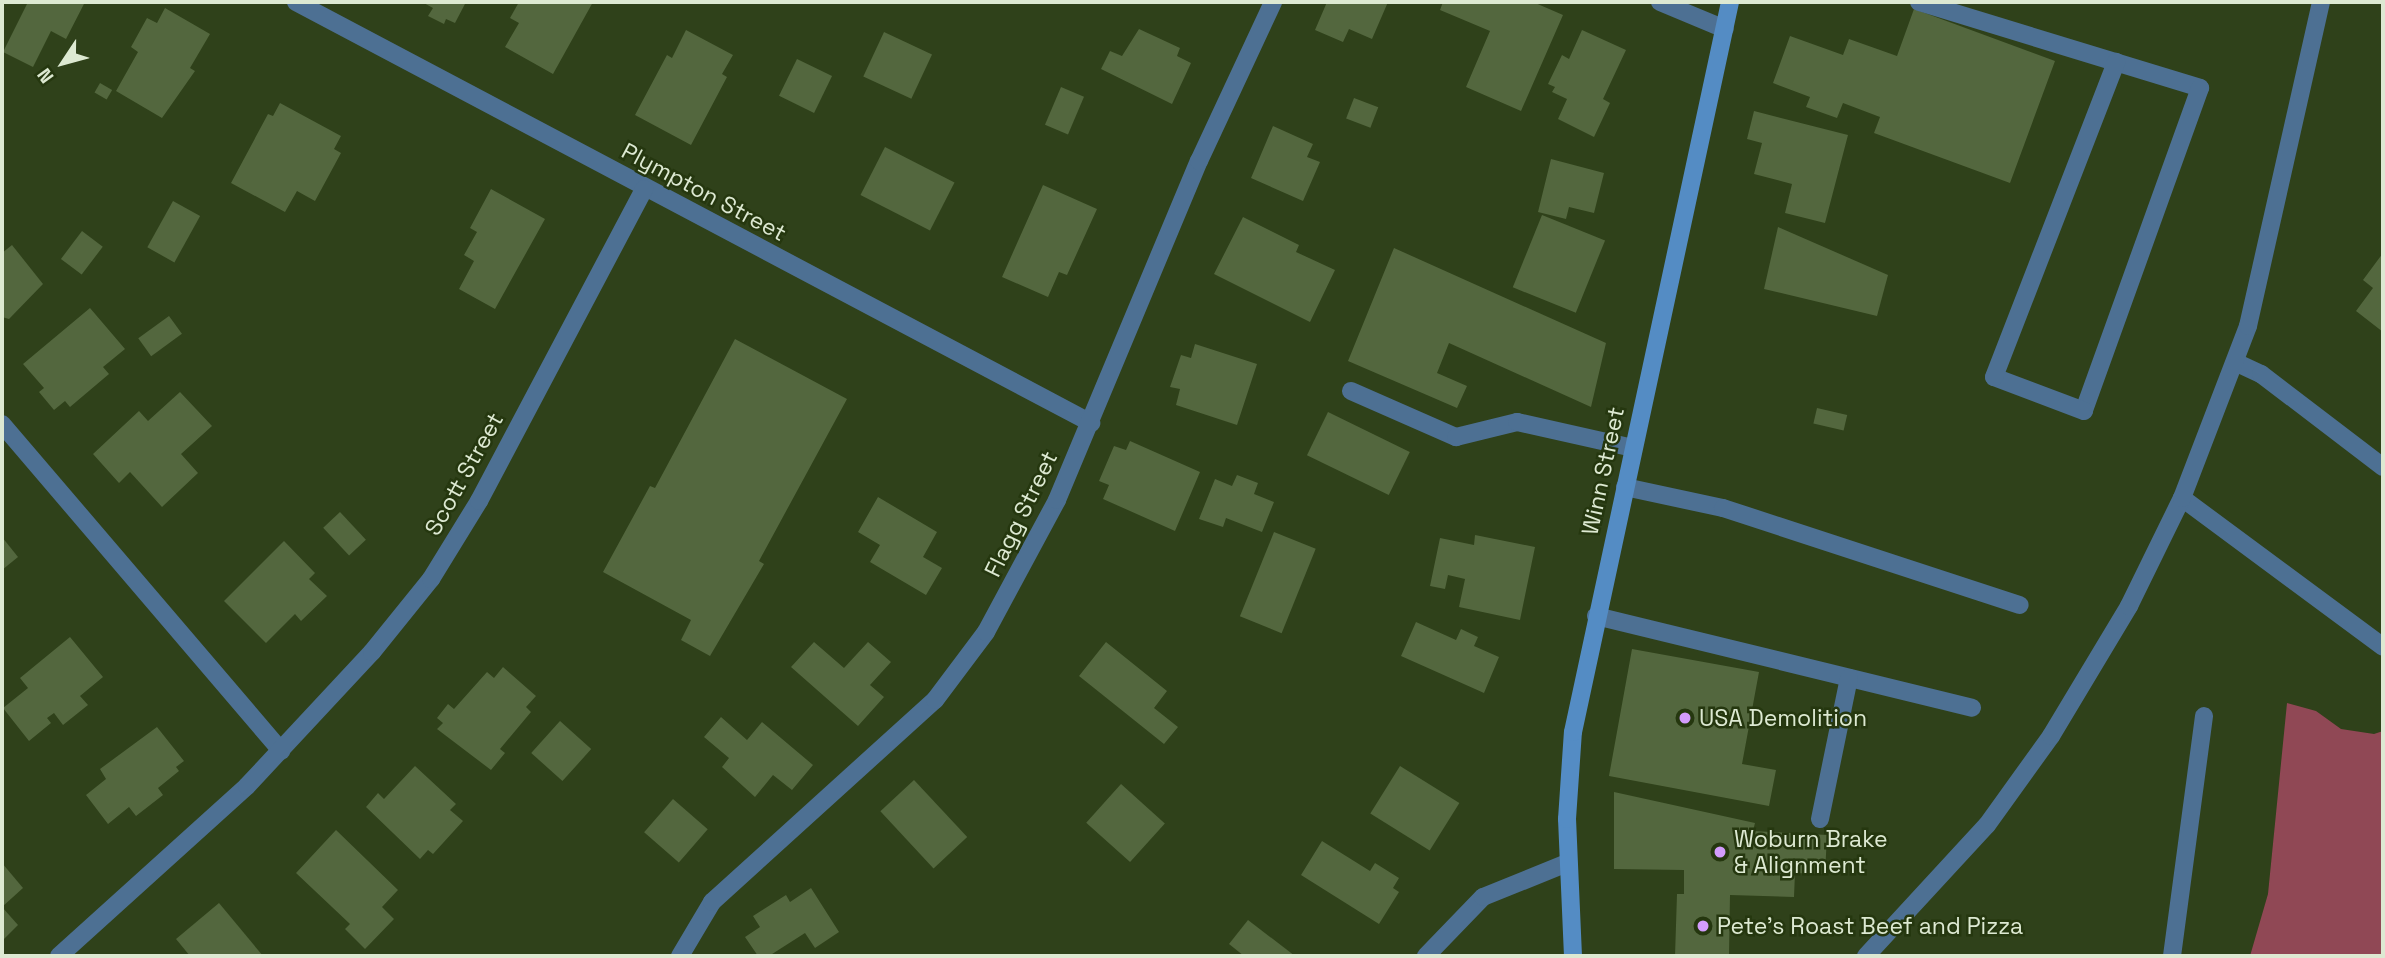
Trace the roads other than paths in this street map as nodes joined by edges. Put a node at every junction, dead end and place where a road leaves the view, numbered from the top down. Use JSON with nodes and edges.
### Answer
{"nodes":[{"id":1,"x":296,"y":2,"type":"edge"},
{"id":2,"x":1273,"y":2,"type":"edge"},
{"id":3,"x":1660,"y":2,"type":"edge"},
{"id":4,"x":1730,"y":2,"type":"edge"},
{"id":5,"x":1919,"y":2,"type":"edge"},
{"id":6,"x":2321,"y":2,"type":"edge"},
{"id":7,"x":1725,"y":29,"type":"junction"},
{"id":8,"x":2116,"y":62,"type":"junction"},
{"id":9,"x":645,"y":189,"type":"junction"},
{"id":10,"x":2235,"y":362,"type":"junction"},
{"id":11,"x":1351,"y":391,"type":"dead end"},
{"id":12,"x":1091,"y":423,"type":"junction"},
{"id":13,"x":2,"y":424,"type":"edge"},
{"id":14,"x":1633,"y":448,"type":"junction"},
{"id":15,"x":2383,"y":467,"type":"edge"},
{"id":16,"x":1625,"y":487,"type":"junction"},
{"id":17,"x":2182,"y":498,"type":"junction"},
{"id":18,"x":2020,"y":605,"type":"dead end"},
{"id":19,"x":1596,"y":615,"type":"junction"},
{"id":20,"x":2383,"y":647,"type":"edge"},
{"id":21,"x":1849,"y":678,"type":"junction"},
{"id":22,"x":1972,"y":708,"type":"dead end"},
{"id":23,"x":2204,"y":716,"type":"dead end"},
{"id":24,"x":281,"y":751,"type":"junction"},
{"id":25,"x":1820,"y":819,"type":"dead end"},
{"id":26,"x":1567,"y":863,"type":"junction"},
{"id":27,"x":59,"y":956,"type":"edge"},
{"id":28,"x":680,"y":956,"type":"edge"},
{"id":29,"x":1426,"y":956,"type":"edge"},
{"id":30,"x":1573,"y":956,"type":"edge"},
{"id":31,"x":1866,"y":956,"type":"edge"},
{"id":32,"x":2172,"y":956,"type":"edge"}],
"edges":[{"from":1,"to":9,"type":"street","name":"Plympton Street"},
{"from":2,"to":12,"type":"street","name":"Flagg Street"},
{"from":3,"to":7,"type":"street"},
{"from":4,"to":7,"type":"main road","name":"Winn Street"},
{"from":5,"to":8,"type":"street"},
{"from":6,"to":10,"type":"street"},
{"from":7,"to":14,"type":"main road","name":"Winn Street"},
{"from":8,"to":8,"type":"street"},
{"from":9,"to":12,"type":"street","name":"Plympton Street"},
{"from":9,"to":24,"type":"street","name":"Scott Street"},
{"from":10,"to":15,"type":"street"},
{"from":10,"to":17,"type":"street"},
{"from":11,"to":14,"type":"street"},
{"from":12,"to":28,"type":"street","name":"Flagg Street"},
{"from":13,"to":24,"type":"street"},
{"from":14,"to":16,"type":"main road","name":"Winn Street"},
{"from":16,"to":18,"type":"street"},
{"from":16,"to":19,"type":"main road","name":"Winn Street"},
{"from":17,"to":20,"type":"street"},
{"from":17,"to":31,"type":"street"},
{"from":19,"to":21,"type":"street"},
{"from":19,"to":26,"type":"main road","name":"Winn Street"},
{"from":21,"to":22,"type":"street"},
{"from":21,"to":25,"type":"street"},
{"from":23,"to":32,"type":"street"},
{"from":24,"to":27,"type":"street","name":"Scott Street"},
{"from":26,"to":29,"type":"street"},
{"from":26,"to":30,"type":"main road","name":"Winn Street"}]}
